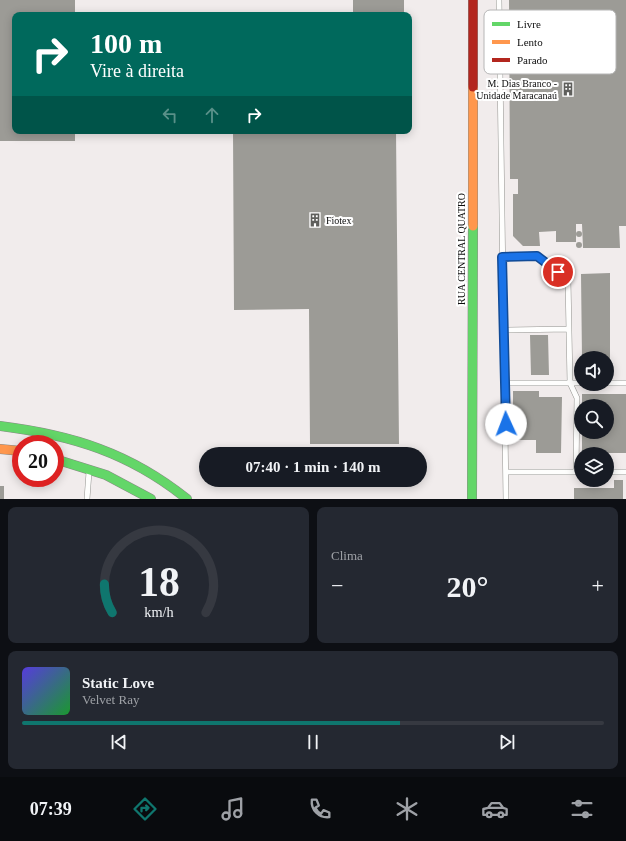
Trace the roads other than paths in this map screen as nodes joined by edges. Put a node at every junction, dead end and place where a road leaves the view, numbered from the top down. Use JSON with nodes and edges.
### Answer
{"nodes":[{"id":1,"x":472,"y":0,"type":"edge"},
{"id":2,"x":499,"y":0,"type":"edge"},
{"id":3,"x":499,"y":10,"type":"edge"},
{"id":4,"x":500,"y":74,"type":"edge"},
{"id":5,"x":502,"y":257,"type":"junction"},
{"id":6,"x":569,"y":328,"type":"junction"},
{"id":7,"x":503,"y":330,"type":"junction"},
{"id":8,"x":505,"y":383,"type":"junction"},
{"id":9,"x":570,"y":383,"type":"junction"},
{"id":10,"x":574,"y":383,"type":"edge"},
{"id":11,"x":614,"y":383,"type":"edge"},
{"id":12,"x":626,"y":384,"type":"edge"},
{"id":13,"x":0,"y":426,"type":"edge"},
{"id":14,"x":578,"y":447,"type":"edge"},
{"id":15,"x":0,"y":449,"type":"edge"},
{"id":16,"x":12,"y":451,"type":"edge"},
{"id":17,"x":64,"y":462,"type":"edge"},
{"id":18,"x":89,"y":469,"type":"junction"},
{"id":19,"x":506,"y":472,"type":"junction"},
{"id":20,"x":574,"y":472,"type":"edge"},
{"id":21,"x":614,"y":472,"type":"edge"},
{"id":22,"x":626,"y":472,"type":"edge"},
{"id":23,"x":87,"y":499,"type":"edge"},
{"id":24,"x":151,"y":499,"type":"edge"},
{"id":25,"x":187,"y":499,"type":"edge"},
{"id":26,"x":472,"y":499,"type":"edge"},
{"id":27,"x":506,"y":499,"type":"edge"}],
"edges":[{"from":1,"to":26,"type":"street","name":"RUA CENTRAL QUATRO"},
{"from":2,"to":3,"type":"lane"},
{"from":4,"to":5,"type":"lane"},
{"from":5,"to":6,"type":"lane"},
{"from":5,"to":7,"type":"lane"},
{"from":6,"to":7,"type":"lane"},
{"from":6,"to":9,"type":"lane"},
{"from":7,"to":8,"type":"lane"},
{"from":8,"to":9,"type":"lane"},
{"from":8,"to":19,"type":"lane"},
{"from":9,"to":10,"type":"lane"},
{"from":9,"to":14,"type":"lane"},
{"from":11,"to":12,"type":"lane"},
{"from":13,"to":25,"type":"street"},
{"from":15,"to":16,"type":"street"},
{"from":17,"to":18,"type":"street"},
{"from":18,"to":23,"type":"lane"},
{"from":18,"to":24,"type":"street"},
{"from":19,"to":20,"type":"lane"},
{"from":19,"to":27,"type":"lane"},
{"from":21,"to":22,"type":"lane"}]}
